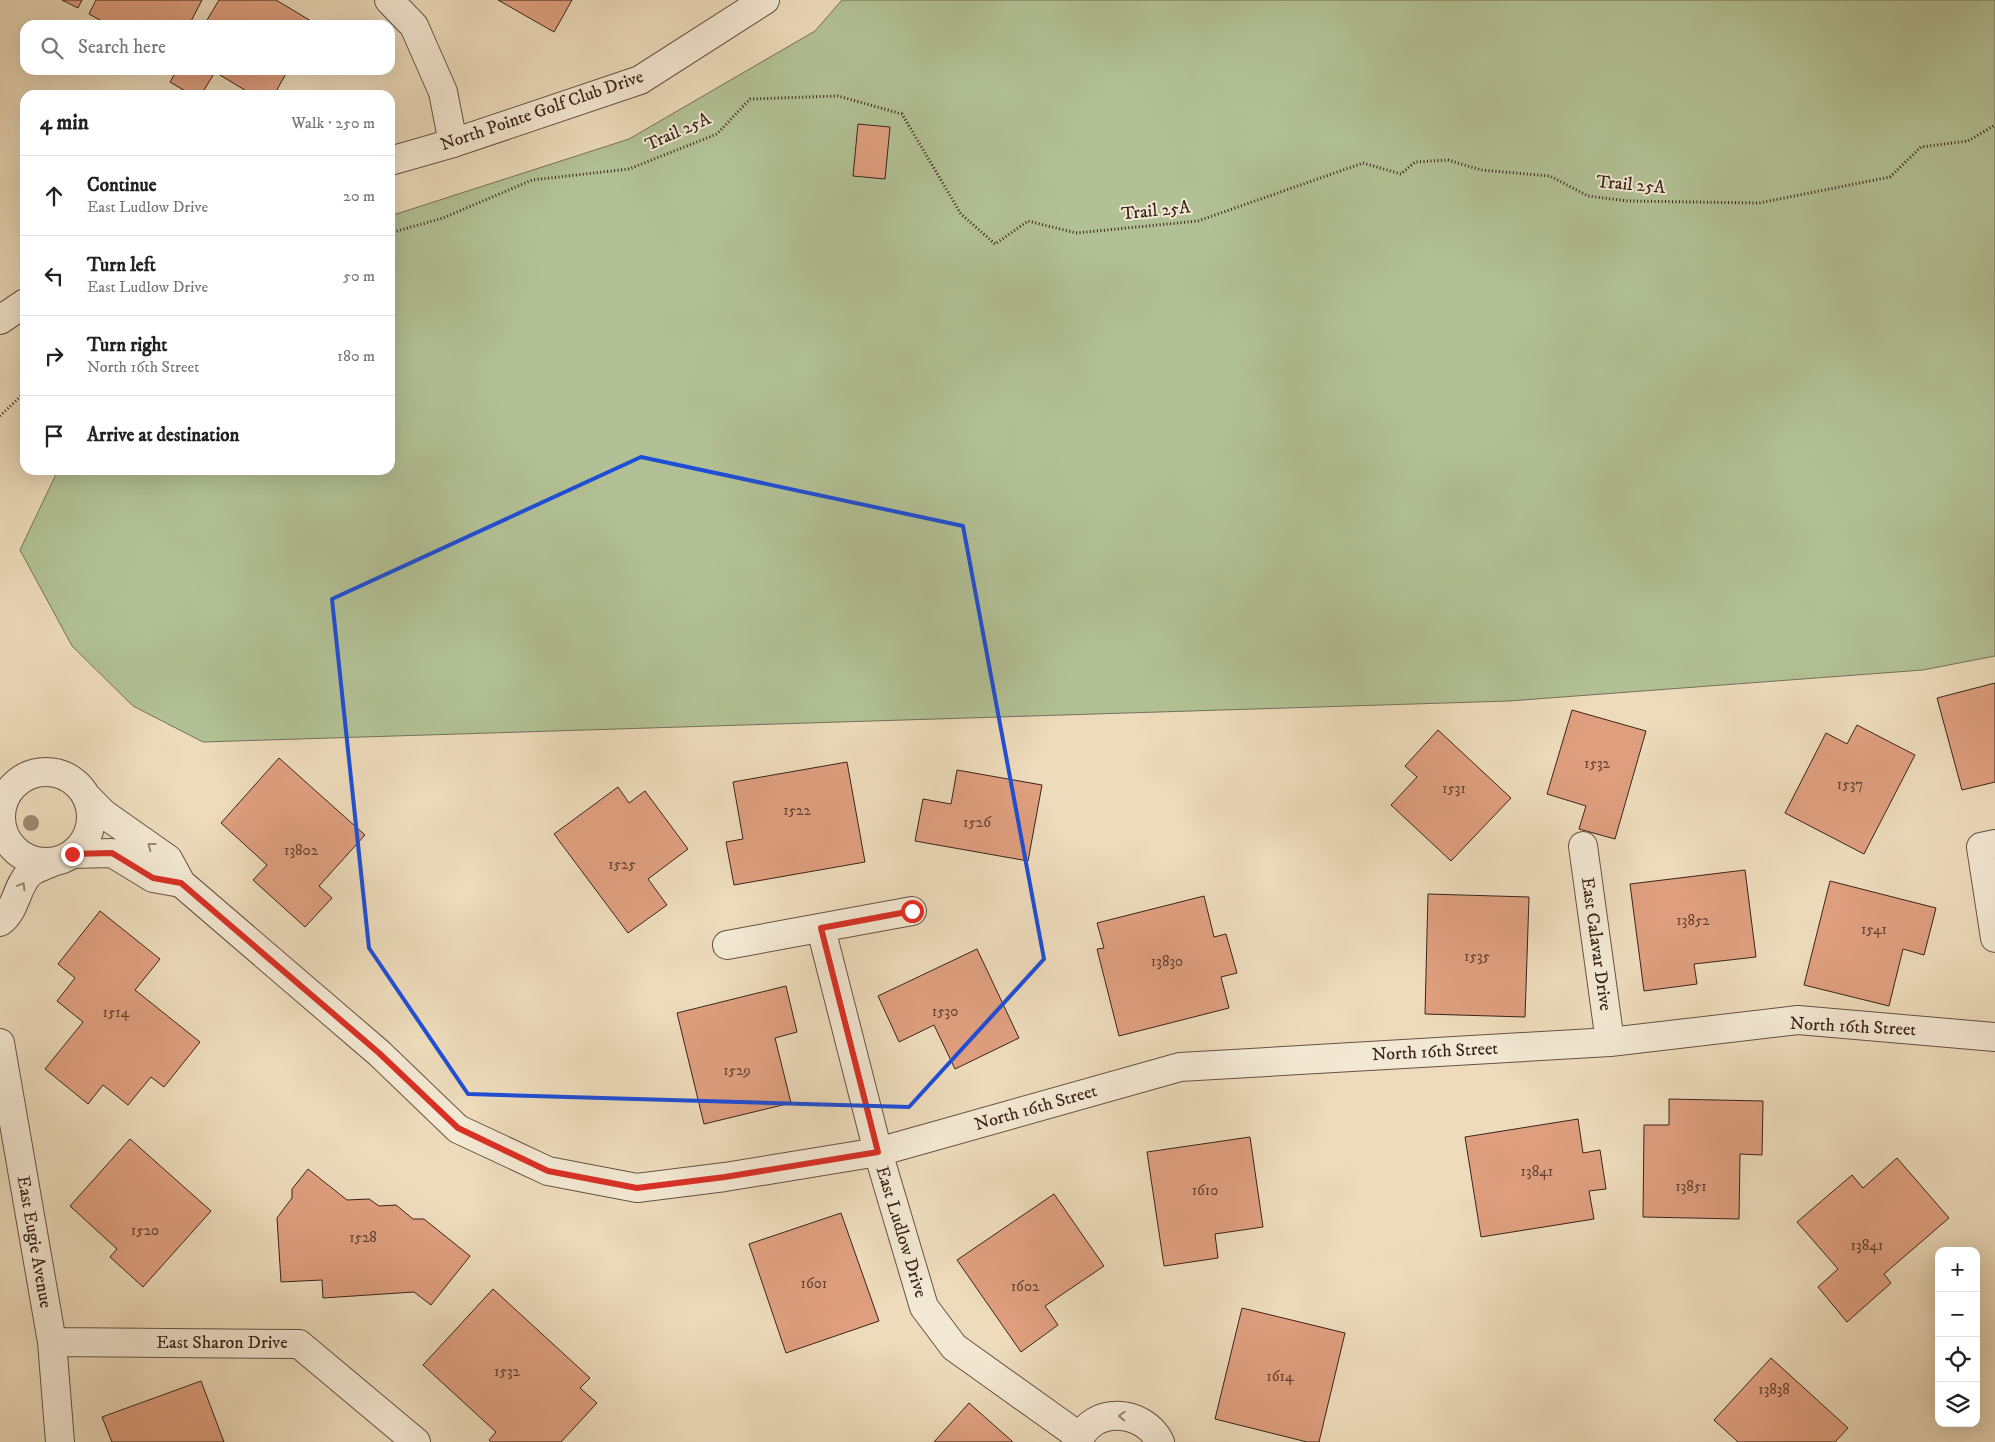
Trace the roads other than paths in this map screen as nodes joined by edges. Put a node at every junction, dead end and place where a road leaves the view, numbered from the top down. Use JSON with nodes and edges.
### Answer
{"nodes":[{"id":1,"x":388,"y":0,"type":"edge"},
{"id":2,"x":765,"y":0,"type":"edge"},
{"id":3,"x":453,"y":143,"type":"junction"},
{"id":4,"x":395,"y":160,"type":"edge"},
{"id":5,"x":20,"y":306,"type":"edge"},
{"id":6,"x":0,"y":320,"type":"edge"},
{"id":7,"x":5,"y":781,"type":"edge"},
{"id":8,"x":87,"y":797,"type":"junction"},
{"id":9,"x":0,"y":828,"type":"edge"},
{"id":10,"x":1995,"y":844,"type":"edge"},
{"id":11,"x":1583,"y":846,"type":"dead end"},
{"id":12,"x":64,"y":858,"type":"junction"},
{"id":13,"x":181,"y":883,"type":"junction"},
{"id":14,"x":912,"y":911,"type":"dead end"},
{"id":15,"x":0,"y":922,"type":"edge"},
{"id":16,"x":821,"y":928,"type":"junction"},
{"id":17,"x":1995,"y":938,"type":"edge"},
{"id":18,"x":727,"y":945,"type":"dead end"},
{"id":19,"x":1995,"y":1037,"type":"edge"},
{"id":20,"x":1610,"y":1042,"type":"junction"},
{"id":21,"x":0,"y":1043,"type":"edge"},
{"id":22,"x":878,"y":1152,"type":"junction"},
{"id":23,"x":52,"y":1342,"type":"junction"},
{"id":24,"x":1079,"y":1439,"type":"edge"},
{"id":25,"x":60,"y":1442,"type":"edge"},
{"id":26,"x":416,"y":1442,"type":"edge"},
{"id":27,"x":1160,"y":1442,"type":"edge"}],
"edges":[{"from":1,"to":3,"type":"street"},
{"from":2,"to":3,"type":"street","name":"North Pointe Golf Club Drive"},
{"from":3,"to":4,"type":"street","name":"North Pointe Golf Club Drive"},
{"from":5,"to":6,"type":"street"},
{"from":7,"to":8,"type":"street"},
{"from":7,"to":9,"type":"street"},
{"from":8,"to":12,"type":"street"},
{"from":13,"to":8,"type":"street","name":"North 16th Street","one_way":true},
{"from":9,"to":12,"type":"street"},
{"from":10,"to":17,"type":"street"},
{"from":11,"to":20,"type":"street","name":"East Calavar Drive"},
{"from":12,"to":13,"type":"street"},
{"from":15,"to":12,"type":"street","one_way":true},
{"from":13,"to":22,"type":"street","name":"North 16th Street"},
{"from":14,"to":16,"type":"street"},
{"from":16,"to":18,"type":"street"},
{"from":16,"to":22,"type":"street","name":"East Ludlow Drive"},
{"from":19,"to":20,"type":"street","name":"North 16th Street"},
{"from":20,"to":22,"type":"street","name":"North 16th Street"},
{"from":21,"to":23,"type":"street","name":"East Eugie Avenue"},
{"from":22,"to":24,"type":"street","name":"East Ludlow Drive"},
{"from":23,"to":25,"type":"street","name":"East Eugie Avenue"},
{"from":23,"to":26,"type":"street","name":"East Sharon Drive"},
{"from":27,"to":24,"type":"street","name":"East Ludlow Drive","one_way":true}]}
